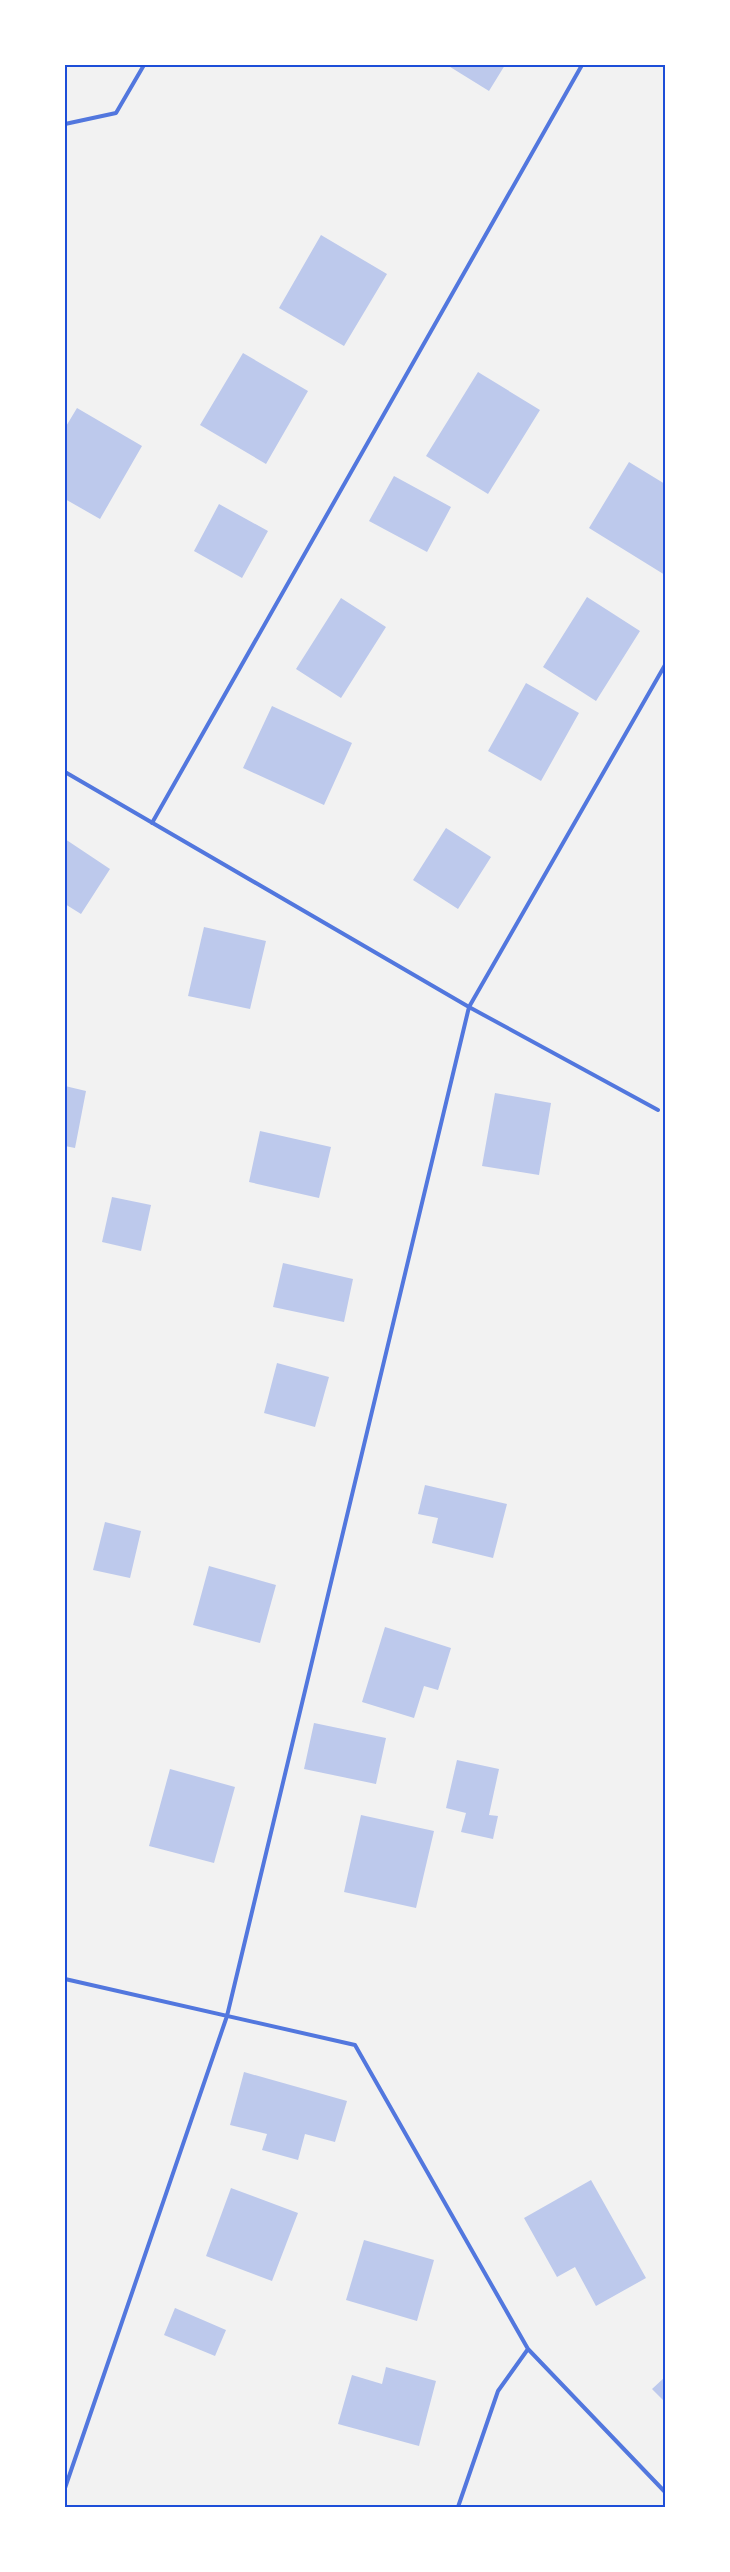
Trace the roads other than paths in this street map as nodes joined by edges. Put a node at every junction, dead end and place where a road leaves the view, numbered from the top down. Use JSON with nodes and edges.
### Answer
{"nodes":[{"id":1,"x":144,"y":65,"type":"edge"},
{"id":2,"x":582,"y":65,"type":"edge"},
{"id":3,"x":65,"y":124,"type":"edge"},
{"id":4,"x":665,"y":665,"type":"edge"},
{"id":5,"x":65,"y":772,"type":"edge"},
{"id":6,"x":152,"y":823,"type":"junction"},
{"id":7,"x":469,"y":1007,"type":"junction"},
{"id":8,"x":658,"y":1110,"type":"dead end"},
{"id":9,"x":65,"y":1979,"type":"edge"},
{"id":10,"x":226,"y":2016,"type":"junction"},
{"id":11,"x":528,"y":2349,"type":"junction"},
{"id":12,"x":65,"y":2488,"type":"edge"},
{"id":13,"x":665,"y":2492,"type":"edge"},
{"id":14,"x":458,"y":2507,"type":"edge"}],
"edges":[{"from":1,"to":3,"type":"lane"},
{"from":2,"to":6,"type":"lane"},
{"from":4,"to":7,"type":"lane"},
{"from":5,"to":6,"type":"lane"},
{"from":6,"to":7,"type":"lane"},
{"from":7,"to":8,"type":"lane"},
{"from":7,"to":10,"type":"lane"},
{"from":9,"to":10,"type":"lane"},
{"from":10,"to":11,"type":"lane"},
{"from":10,"to":12,"type":"lane"},
{"from":11,"to":13,"type":"lane"},
{"from":11,"to":14,"type":"lane"}]}
